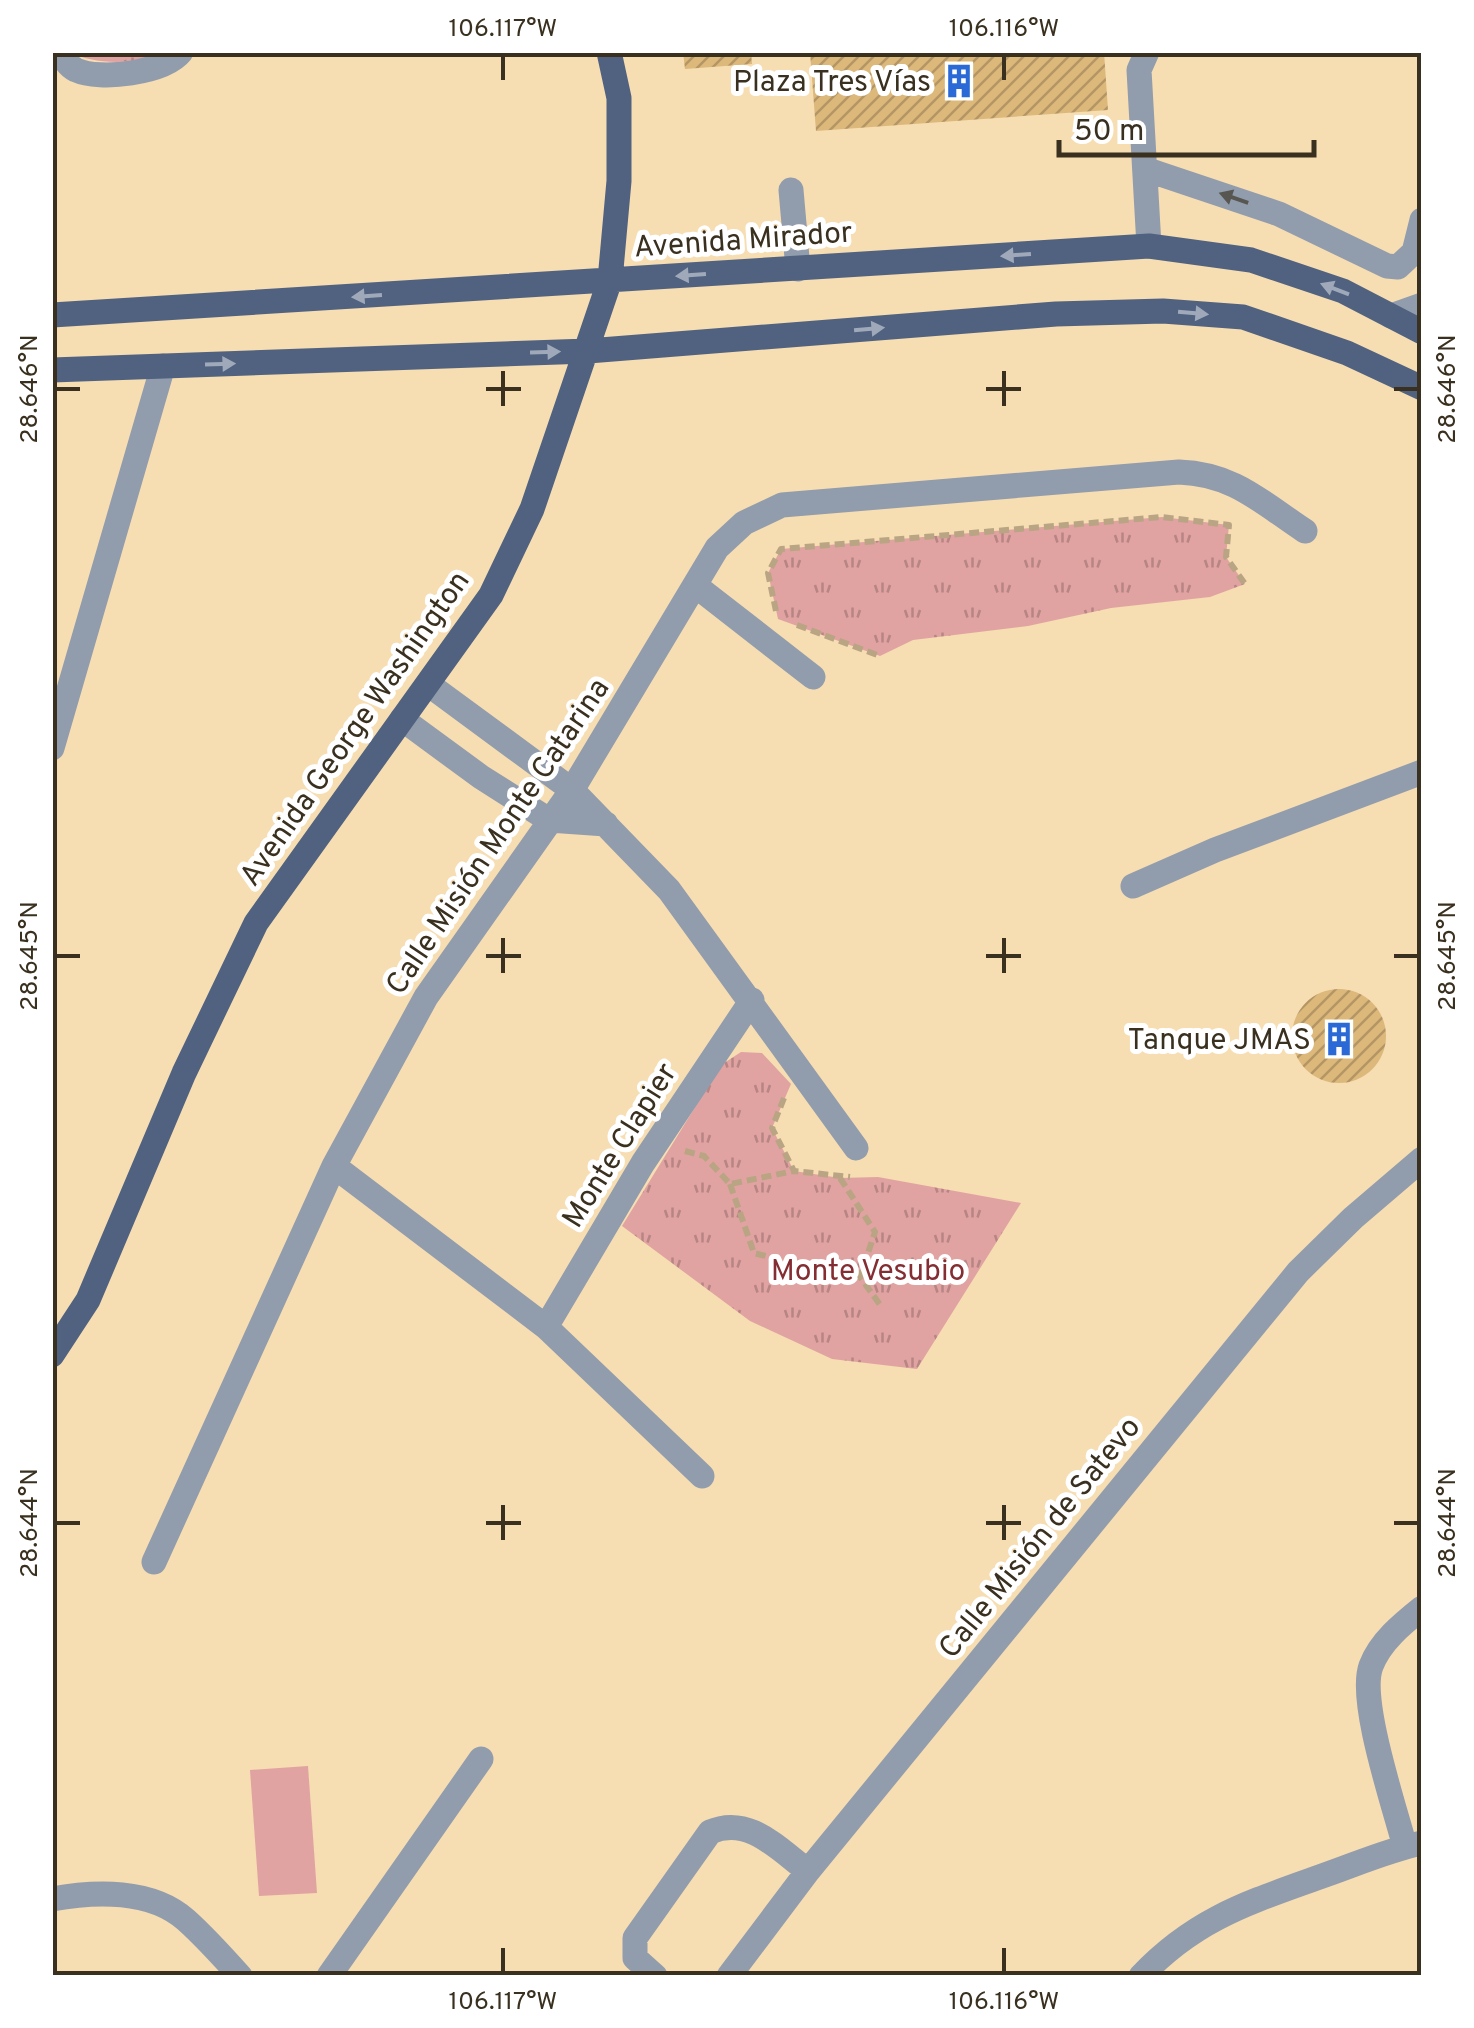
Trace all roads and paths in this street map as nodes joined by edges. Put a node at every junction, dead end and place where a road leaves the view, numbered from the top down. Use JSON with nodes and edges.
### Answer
{"nodes":[{"id":1,"x":61,"y":52,"type":"edge"},
{"id":2,"x":181,"y":52,"type":"edge"},
{"id":3,"x":609,"y":52,"type":"edge"},
{"id":4,"x":1147,"y":52,"type":"edge"},
{"id":5,"x":1145,"y":170,"type":"junction"},
{"id":6,"x":791,"y":190,"type":"dead end"},
{"id":7,"x":1422,"y":220,"type":"edge"},
{"id":8,"x":1149,"y":246,"type":"junction"},
{"id":9,"x":798,"y":269,"type":"junction"},
{"id":10,"x":610,"y":280,"type":"junction"},
{"id":11,"x":1422,"y":305,"type":"edge"},
{"id":12,"x":52,"y":315,"type":"edge"},
{"id":13,"x":1392,"y":316,"type":"junction"},
{"id":14,"x":1422,"y":332,"type":"edge"},
{"id":15,"x":588,"y":351,"type":"junction"},
{"id":16,"x":163,"y":366,"type":"junction"},
{"id":17,"x":52,"y":370,"type":"edge"},
{"id":18,"x":1422,"y":388,"type":"edge"},
{"id":19,"x":1305,"y":531,"type":"dead end"},
{"id":20,"x":1245,"y":584,"type":"dead end"},
{"id":21,"x":696,"y":586,"type":"junction"},
{"id":22,"x":778,"y":618,"type":"dead end"},
{"id":23,"x":795,"y":625,"type":"dead end"},
{"id":24,"x":880,"y":656,"type":"dead end"},
{"id":25,"x":813,"y":677,"type":"dead end"},
{"id":26,"x":428,"y":684,"type":"junction"},
{"id":27,"x":402,"y":719,"type":"junction"},
{"id":28,"x":52,"y":748,"type":"edge"},
{"id":29,"x":1422,"y":772,"type":"edge"},
{"id":30,"x":572,"y":790,"type":"junction"},
{"id":31,"x":550,"y":820,"type":"junction"},
{"id":32,"x":606,"y":824,"type":"junction"},
{"id":33,"x":1133,"y":886,"type":"dead end"},
{"id":34,"x":752,"y":1000,"type":"junction"},
{"id":35,"x":790,"y":1084,"type":"dead end"},
{"id":36,"x":658,"y":1140,"type":"junction"},
{"id":37,"x":856,"y":1148,"type":"dead end"},
{"id":38,"x":1422,"y":1160,"type":"edge"},
{"id":39,"x":334,"y":1166,"type":"junction"},
{"id":40,"x":794,"y":1172,"type":"junction"},
{"id":41,"x":859,"y":1177,"type":"dead end"},
{"id":42,"x":840,"y":1178,"type":"junction"},
{"id":43,"x":730,"y":1184,"type":"junction"},
{"id":44,"x":860,"y":1277,"type":"junction"},
{"id":45,"x":881,"y":1306,"type":"dead end"},
{"id":46,"x":546,"y":1327,"type":"junction"},
{"id":47,"x":52,"y":1355,"type":"edge"},
{"id":48,"x":702,"y":1476,"type":"dead end"},
{"id":49,"x":154,"y":1562,"type":"dead end"},
{"id":50,"x":1422,"y":1608,"type":"edge"},
{"id":51,"x":482,"y":1759,"type":"dead end"},
{"id":52,"x":1413,"y":1845,"type":"edge"},
{"id":53,"x":808,"y":1870,"type":"junction"},
{"id":54,"x":52,"y":1899,"type":"edge"},
{"id":55,"x":240,"y":1976,"type":"edge"},
{"id":56,"x":329,"y":1976,"type":"edge"},
{"id":57,"x":655,"y":1976,"type":"edge"},
{"id":58,"x":729,"y":1976,"type":"edge"},
{"id":59,"x":1141,"y":1976,"type":"edge"}],
"edges":[{"from":1,"to":2,"type":"street"},
{"from":3,"to":10,"type":"main road","name":"Avenida George Washington"},
{"from":4,"to":5,"type":"street"},
{"from":7,"to":5,"type":"street","one_way":true},
{"from":5,"to":8,"type":"street"},
{"from":6,"to":9,"type":"street"},
{"from":8,"to":9,"type":"main road","name":"Avenida Mirador","one_way":true},
{"from":13,"to":8,"type":"main road","name":"Avenida Mirador","one_way":true},
{"from":9,"to":10,"type":"main road","name":"Avenida Mirador","one_way":true},
{"from":10,"to":12,"type":"main road","name":"Avenida Mirador","one_way":true},
{"from":10,"to":15,"type":"main road","name":"Avenida George Washington"},
{"from":11,"to":13,"type":"street"},
{"from":13,"to":14,"type":"main road","name":"Avenida Mirador"},
{"from":16,"to":15,"type":"main road","one_way":true},
{"from":15,"to":18,"type":"main road","one_way":true},
{"from":15,"to":26,"type":"main road","name":"Avenida George Washington"},
{"from":16,"to":17,"type":"main road"},
{"from":16,"to":28,"type":"street"},
{"from":19,"to":21,"type":"street","name":"Calle Misión Monte Catarina"},
{"from":20,"to":22,"type":"path"},
{"from":21,"to":25,"type":"street"},
{"from":21,"to":30,"type":"street","name":"Calle Misión Monte Catarina"},
{"from":23,"to":24,"type":"path"},
{"from":26,"to":27,"type":"main road","name":"Avenida George Washington"},
{"from":26,"to":30,"type":"street"},
{"from":27,"to":31,"type":"street"},
{"from":27,"to":47,"type":"main road","name":"Avenida George Washington"},
{"from":29,"to":33,"type":"street"},
{"from":30,"to":31,"type":"street","name":"Calle Misión Monte Catarina"},
{"from":30,"to":32,"type":"street"},
{"from":31,"to":32,"type":"street"},
{"from":31,"to":39,"type":"street","name":"Calle Misión Monte Catarina"},
{"from":32,"to":34,"type":"street"},
{"from":34,"to":36,"type":"street","name":"Monte Clapier"},
{"from":34,"to":37,"type":"street"},
{"from":35,"to":40,"type":"path"},
{"from":36,"to":43,"type":"path"},
{"from":36,"to":46,"type":"street","name":"Monte Clapier"},
{"from":38,"to":53,"type":"street","name":"Calle Misión de Satevo"},
{"from":39,"to":46,"type":"street"},
{"from":39,"to":49,"type":"street","name":"Calle Misión Monte Catarina"},
{"from":40,"to":42,"type":"path"},
{"from":40,"to":43,"type":"path"},
{"from":41,"to":42,"type":"path"},
{"from":42,"to":44,"type":"path"},
{"from":43,"to":44,"type":"path"},
{"from":44,"to":45,"type":"path"},
{"from":46,"to":48,"type":"street"},
{"from":50,"to":52,"type":"street"},
{"from":51,"to":56,"type":"street"},
{"from":52,"to":59,"type":"street"},
{"from":53,"to":57,"type":"street"},
{"from":53,"to":58,"type":"street","name":"Calle Misión de Satevo"},
{"from":54,"to":55,"type":"street"}]}
